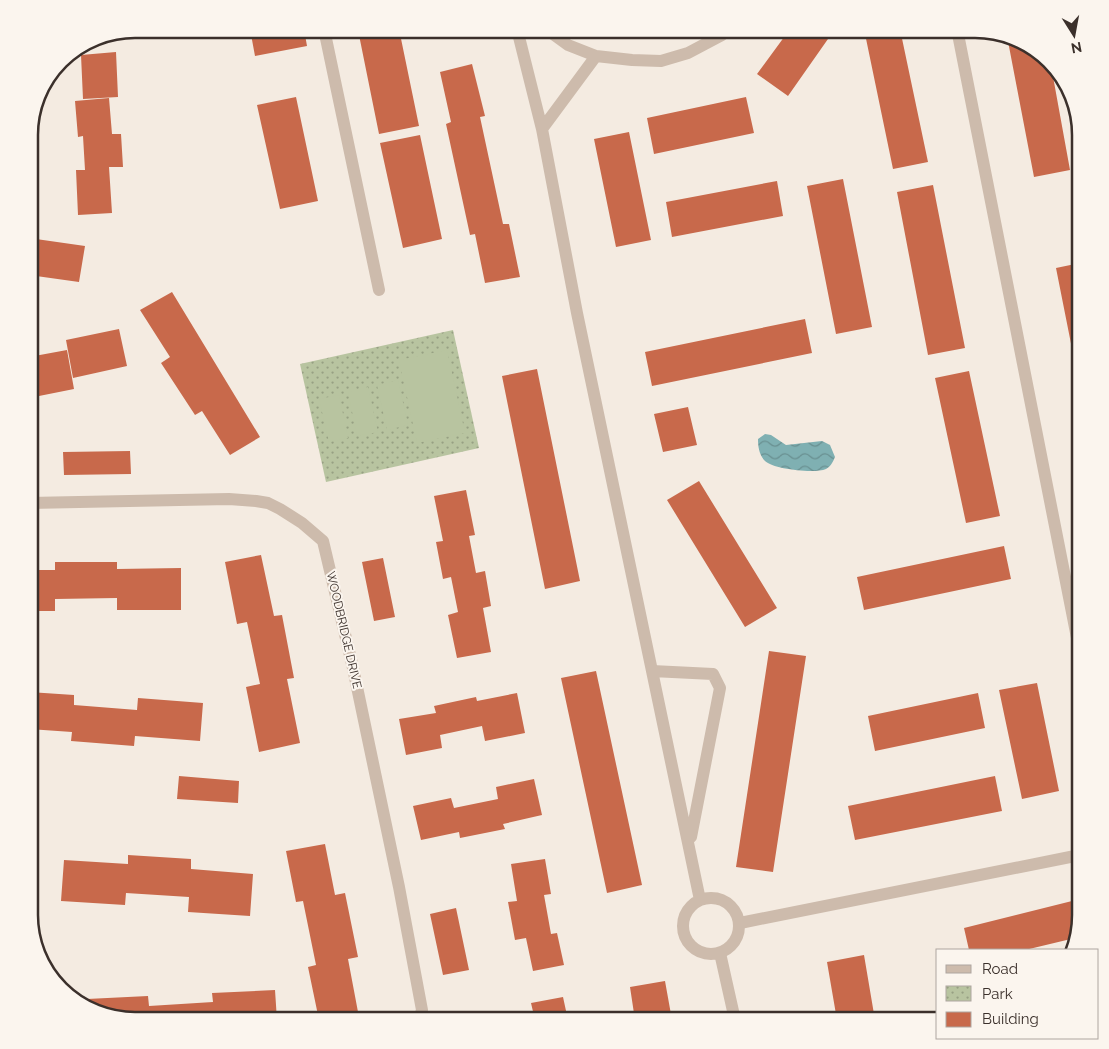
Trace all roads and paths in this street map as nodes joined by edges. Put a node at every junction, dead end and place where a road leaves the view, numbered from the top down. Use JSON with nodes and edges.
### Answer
{"nodes":[{"id":1,"x":326,"y":38,"type":"edge"},
{"id":2,"x":519,"y":38,"type":"edge"},
{"id":3,"x":558,"y":38,"type":"edge"},
{"id":4,"x":716,"y":38,"type":"edge"},
{"id":5,"x":959,"y":38,"type":"edge"},
{"id":6,"x":596,"y":56,"type":"junction"},
{"id":7,"x":542,"y":129,"type":"junction"},
{"id":8,"x":379,"y":290,"type":"dead end"},
{"id":9,"x":38,"y":503,"type":"edge"},
{"id":10,"x":1072,"y":610,"type":"edge"},
{"id":11,"x":652,"y":671,"type":"junction"},
{"id":12,"x":690,"y":843,"type":"junction"},
{"id":13,"x":1072,"y":857,"type":"edge"},
{"id":14,"x":700,"y":900,"type":"junction"},
{"id":15,"x":740,"y":923,"type":"junction"},
{"id":16,"x":720,"y":953,"type":"junction"},
{"id":17,"x":421,"y":1012,"type":"edge"},
{"id":18,"x":733,"y":1012,"type":"edge"}],
"edges":[{"from":1,"to":8,"type":"street"},
{"from":2,"to":7,"type":"street"},
{"from":3,"to":6,"type":"street"},
{"from":4,"to":6,"type":"street"},
{"from":5,"to":10,"type":"street"},
{"from":6,"to":7,"type":"street"},
{"from":7,"to":11,"type":"street"},
{"from":9,"to":17,"type":"street","name":"WOODBRIDGE DRIVE"},
{"from":11,"to":12,"type":"street"},
{"from":11,"to":12,"type":"street"},
{"from":12,"to":14,"type":"street"},
{"from":13,"to":15,"type":"street"},
{"from":14,"to":15,"type":"street"},
{"from":14,"to":16,"type":"street"},
{"from":15,"to":16,"type":"street"},
{"from":16,"to":18,"type":"street"}]}
